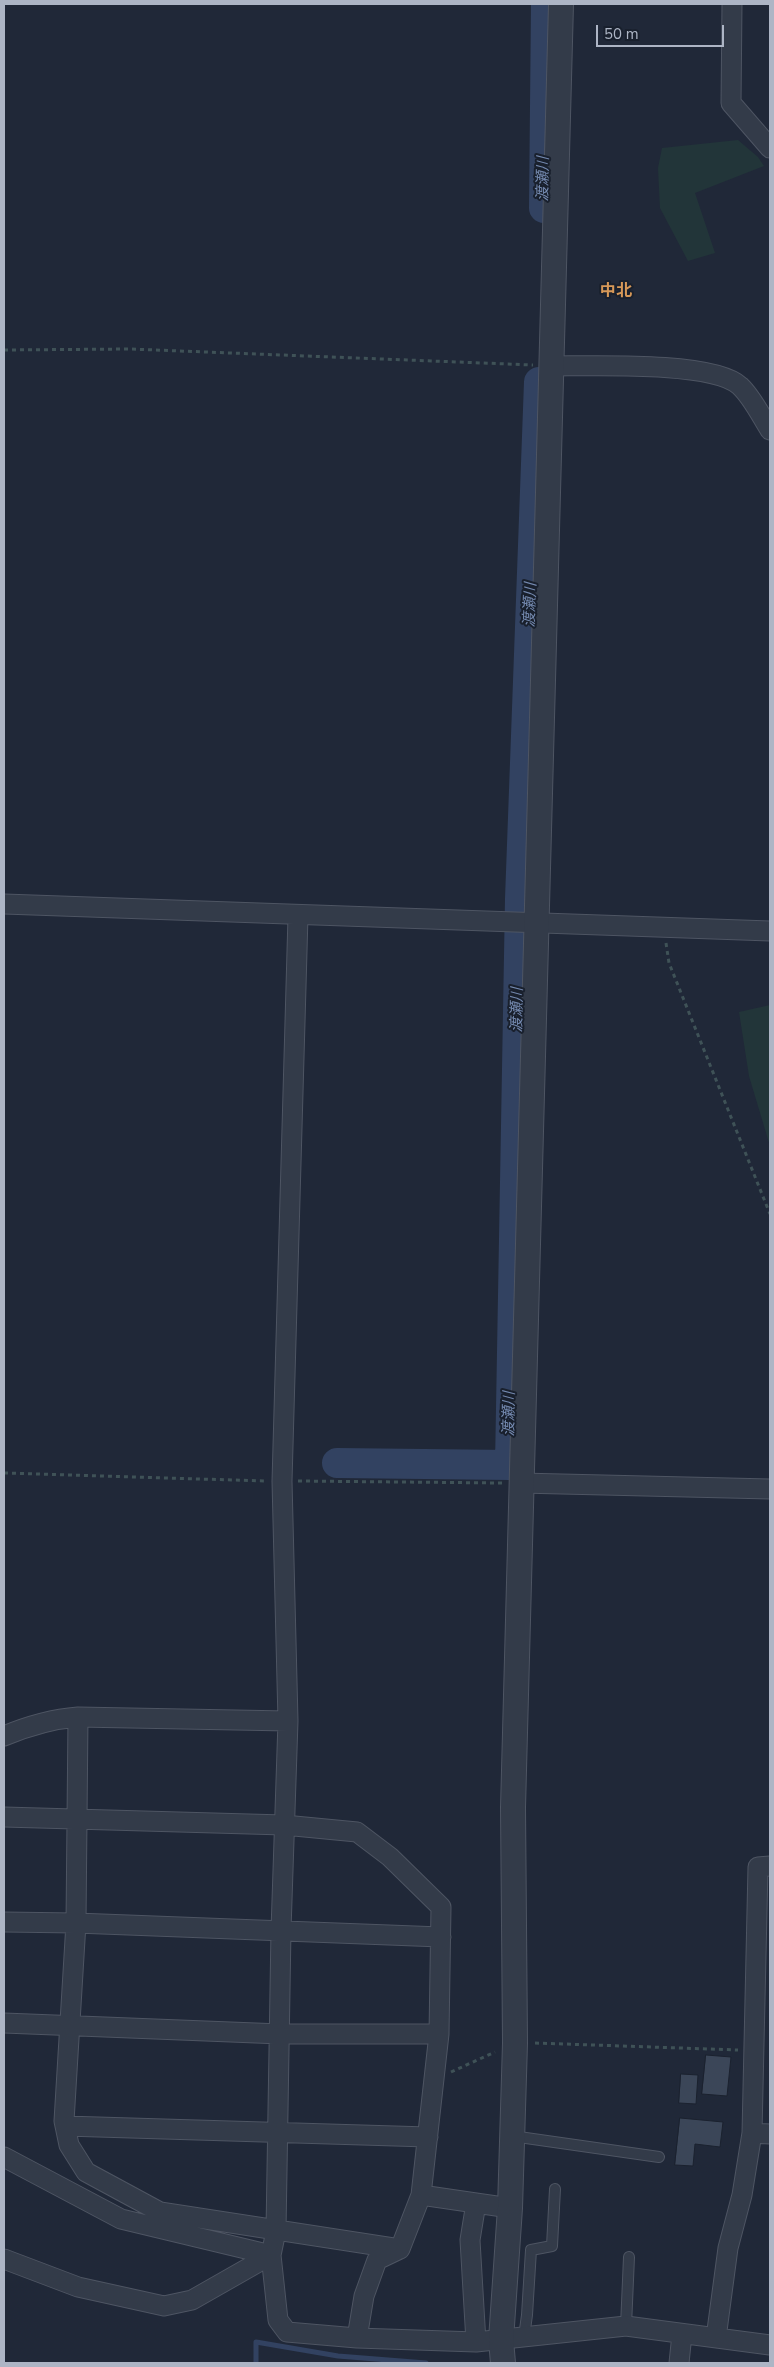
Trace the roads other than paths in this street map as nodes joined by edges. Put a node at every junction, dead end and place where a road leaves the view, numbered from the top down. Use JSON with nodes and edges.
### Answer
{"nodes":[{"id":1,"x":561,"y":4,"type":"edge"},
{"id":2,"x":732,"y":4,"type":"edge"},
{"id":3,"x":770,"y":148,"type":"edge"},
{"id":4,"x":552,"y":366,"type":"junction"},
{"id":5,"x":770,"y":430,"type":"edge"},
{"id":6,"x":4,"y":904,"type":"edge"},
{"id":7,"x":298,"y":916,"type":"junction"},
{"id":8,"x":535,"y":923,"type":"junction"},
{"id":9,"x":770,"y":931,"type":"edge"},
{"id":10,"x":520,"y":1484,"type":"junction"},
{"id":11,"x":770,"y":1489,"type":"edge"},
{"id":12,"x":78,"y":1716,"type":"junction"},
{"id":13,"x":288,"y":1721,"type":"junction"},
{"id":14,"x":4,"y":1736,"type":"edge"},
{"id":15,"x":4,"y":1817,"type":"edge"},
{"id":16,"x":76,"y":1818,"type":"junction"},
{"id":17,"x":284,"y":1826,"type":"junction"},
{"id":18,"x":770,"y":1866,"type":"edge"},
{"id":19,"x":4,"y":1922,"type":"edge"},
{"id":20,"x":76,"y":1923,"type":"junction"},
{"id":21,"x":281,"y":1930,"type":"junction"},
{"id":22,"x":441,"y":1937,"type":"junction"},
{"id":23,"x":4,"y":2023,"type":"edge"},
{"id":24,"x":71,"y":2024,"type":"junction"},
{"id":25,"x":281,"y":2034,"type":"junction"},
{"id":26,"x":439,"y":2034,"type":"junction"},
{"id":27,"x":762,"y":2051,"type":"edge"},
{"id":28,"x":65,"y":2126,"type":"junction"},
{"id":29,"x":278,"y":2133,"type":"junction"},
{"id":30,"x":761,"y":2133,"type":"edge"},
{"id":31,"x":512,"y":2136,"type":"junction"},
{"id":32,"x":428,"y":2137,"type":"junction"},
{"id":33,"x":4,"y":2157,"type":"edge"},
{"id":34,"x":659,"y":2157,"type":"dead end"},
{"id":35,"x":555,"y":2190,"type":"dead end"},
{"id":36,"x":421,"y":2195,"type":"junction"},
{"id":37,"x":476,"y":2203,"type":"junction"},
{"id":38,"x":510,"y":2208,"type":"junction"},
{"id":39,"x":276,"y":2231,"type":"junction"},
{"id":40,"x":400,"y":2249,"type":"junction"},
{"id":41,"x":271,"y":2256,"type":"junction"},
{"id":42,"x":630,"y":2257,"type":"dead end"},
{"id":43,"x":4,"y":2260,"type":"edge"},
{"id":44,"x":626,"y":2326,"type":"junction"},
{"id":45,"x":682,"y":2334,"type":"junction"},
{"id":46,"x":357,"y":2338,"type":"junction"},
{"id":47,"x":716,"y":2338,"type":"junction"},
{"id":48,"x":476,"y":2342,"type":"junction"},
{"id":49,"x":770,"y":2346,"type":"edge"},
{"id":50,"x":509,"y":2347,"type":"edge"},
{"id":51,"x":680,"y":2363,"type":"edge"}],
"edges":[{"from":1,"to":4,"type":"street"},
{"from":2,"to":3,"type":"street"},
{"from":4,"to":5,"type":"street"},
{"from":4,"to":8,"type":"street"},
{"from":6,"to":7,"type":"street"},
{"from":7,"to":8,"type":"street"},
{"from":7,"to":13,"type":"street"},
{"from":8,"to":9,"type":"street"},
{"from":8,"to":10,"type":"street"},
{"from":10,"to":11,"type":"street"},
{"from":10,"to":31,"type":"street"},
{"from":12,"to":13,"type":"street"},
{"from":12,"to":14,"type":"street"},
{"from":12,"to":16,"type":"street"},
{"from":13,"to":17,"type":"street"},
{"from":15,"to":16,"type":"street"},
{"from":16,"to":17,"type":"street"},
{"from":16,"to":20,"type":"street"},
{"from":17,"to":21,"type":"street"},
{"from":17,"to":22,"type":"street"},
{"from":18,"to":27,"type":"street"},
{"from":19,"to":20,"type":"street"},
{"from":20,"to":21,"type":"street"},
{"from":20,"to":24,"type":"street"},
{"from":21,"to":22,"type":"street"},
{"from":21,"to":25,"type":"street"},
{"from":22,"to":26,"type":"street"},
{"from":23,"to":24,"type":"street"},
{"from":24,"to":25,"type":"street"},
{"from":24,"to":28,"type":"street"},
{"from":25,"to":26,"type":"street"},
{"from":25,"to":29,"type":"street"},
{"from":26,"to":32,"type":"street"},
{"from":27,"to":30,"type":"street"},
{"from":28,"to":29,"type":"street"},
{"from":28,"to":39,"type":"street"},
{"from":29,"to":32,"type":"street"},
{"from":29,"to":39,"type":"street"},
{"from":30,"to":47,"type":"street"},
{"from":31,"to":34,"type":"lane"},
{"from":31,"to":38,"type":"street"},
{"from":32,"to":36,"type":"street"},
{"from":33,"to":41,"type":"street"},
{"from":35,"to":50,"type":"lane"},
{"from":36,"to":37,"type":"street"},
{"from":36,"to":40,"type":"street"},
{"from":37,"to":38,"type":"street"},
{"from":37,"to":48,"type":"street"},
{"from":38,"to":50,"type":"street"},
{"from":39,"to":40,"type":"street"},
{"from":39,"to":41,"type":"street"},
{"from":40,"to":46,"type":"street"},
{"from":41,"to":43,"type":"street"},
{"from":41,"to":46,"type":"street"},
{"from":42,"to":44,"type":"lane"},
{"from":44,"to":45,"type":"street"},
{"from":44,"to":50,"type":"street"},
{"from":45,"to":47,"type":"street"},
{"from":45,"to":51,"type":"street"},
{"from":46,"to":48,"type":"street"},
{"from":47,"to":49,"type":"street"},
{"from":48,"to":50,"type":"street"}]}
